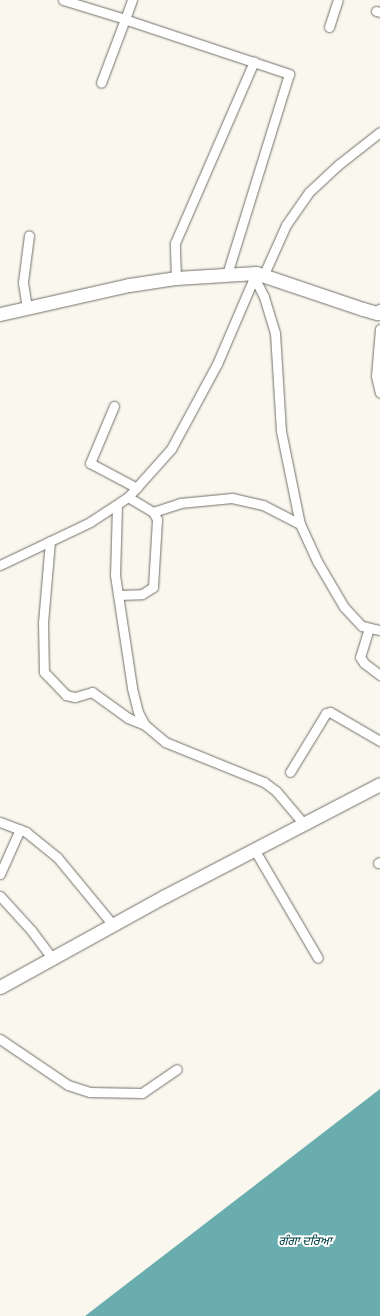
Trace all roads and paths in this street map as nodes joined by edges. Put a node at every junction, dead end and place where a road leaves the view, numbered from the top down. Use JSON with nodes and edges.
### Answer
{"nodes":[{"id":1,"x":63,"y":0,"type":"edge"},
{"id":2,"x":132,"y":0,"type":"edge"},
{"id":3,"x":338,"y":0,"type":"edge"},
{"id":4,"x":125,"y":19,"type":"junction"},
{"id":5,"x":330,"y":27,"type":"dead end"},
{"id":6,"x":254,"y":61,"type":"junction"},
{"id":7,"x":101,"y":83,"type":"dead end"},
{"id":8,"x":380,"y":132,"type":"edge"},
{"id":9,"x":28,"y":235,"type":"dead end"},
{"id":10,"x":227,"y":274,"type":"junction"},
{"id":11,"x":258,"y":275,"type":"junction"},
{"id":12,"x":176,"y":278,"type":"junction"},
{"id":13,"x":27,"y":308,"type":"junction"},
{"id":14,"x":379,"y":313,"type":"edge"},
{"id":15,"x":0,"y":314,"type":"edge"},
{"id":16,"x":380,"y":329,"type":"edge"},
{"id":17,"x":380,"y":393,"type":"edge"},
{"id":18,"x":114,"y":406,"type":"dead end"},
{"id":19,"x":137,"y":488,"type":"junction"},
{"id":20,"x":128,"y":497,"type":"junction"},
{"id":21,"x":117,"y":504,"type":"junction"},
{"id":22,"x":153,"y":512,"type":"junction"},
{"id":23,"x":300,"y":524,"type":"junction"},
{"id":24,"x":50,"y":541,"type":"junction"},
{"id":25,"x":0,"y":565,"type":"edge"},
{"id":26,"x":118,"y":595,"type":"junction"},
{"id":27,"x":369,"y":628,"type":"junction"},
{"id":28,"x":380,"y":630,"type":"edge"},
{"id":29,"x":380,"y":675,"type":"edge"},
{"id":30,"x":146,"y":725,"type":"junction"},
{"id":31,"x":380,"y":741,"type":"edge"},
{"id":32,"x":290,"y":772,"type":"dead end"},
{"id":33,"x":380,"y":784,"type":"edge"},
{"id":34,"x":0,"y":822,"type":"edge"},
{"id":35,"x":304,"y":824,"type":"junction"},
{"id":36,"x":20,"y":829,"type":"junction"},
{"id":37,"x":254,"y":849,"type":"junction"},
{"id":38,"x":0,"y":874,"type":"edge"},
{"id":39,"x":0,"y":896,"type":"edge"},
{"id":40,"x":113,"y":924,"type":"junction"},
{"id":41,"x":52,"y":958,"type":"junction"},
{"id":42,"x":318,"y":958,"type":"dead end"},
{"id":43,"x":0,"y":987,"type":"edge"},
{"id":44,"x":0,"y":1039,"type":"edge"},
{"id":45,"x":177,"y":1069,"type":"dead end"}],
"edges":[{"from":1,"to":4,"type":"street"},
{"from":2,"to":4,"type":"street"},
{"from":3,"to":5,"type":"street"},
{"from":4,"to":6,"type":"street"},
{"from":4,"to":7,"type":"street"},
{"from":6,"to":10,"type":"street"},
{"from":6,"to":12,"type":"street"},
{"from":8,"to":11,"type":"street"},
{"from":9,"to":13,"type":"street"},
{"from":10,"to":11,"type":"main road"},
{"from":10,"to":12,"type":"main road"},
{"from":11,"to":14,"type":"main road"},
{"from":11,"to":19,"type":"street"},
{"from":11,"to":23,"type":"street"},
{"from":12,"to":13,"type":"main road"},
{"from":13,"to":15,"type":"main road"},
{"from":16,"to":17,"type":"street"},
{"from":18,"to":19,"type":"street"},
{"from":19,"to":20,"type":"street"},
{"from":20,"to":21,"type":"street"},
{"from":20,"to":22,"type":"street"},
{"from":21,"to":24,"type":"street"},
{"from":21,"to":26,"type":"street"},
{"from":22,"to":23,"type":"street"},
{"from":22,"to":26,"type":"street"},
{"from":23,"to":27,"type":"street"},
{"from":24,"to":25,"type":"street"},
{"from":24,"to":30,"type":"street"},
{"from":26,"to":30,"type":"street"},
{"from":27,"to":28,"type":"street"},
{"from":27,"to":29,"type":"street"},
{"from":30,"to":35,"type":"street"},
{"from":31,"to":32,"type":"street"},
{"from":33,"to":35,"type":"main road"},
{"from":34,"to":36,"type":"street"},
{"from":35,"to":37,"type":"main road"},
{"from":36,"to":38,"type":"street"},
{"from":36,"to":40,"type":"street"},
{"from":37,"to":40,"type":"main road"},
{"from":37,"to":42,"type":"street"},
{"from":39,"to":41,"type":"street"},
{"from":40,"to":41,"type":"main road"},
{"from":41,"to":43,"type":"main road"},
{"from":44,"to":45,"type":"street"}]}
